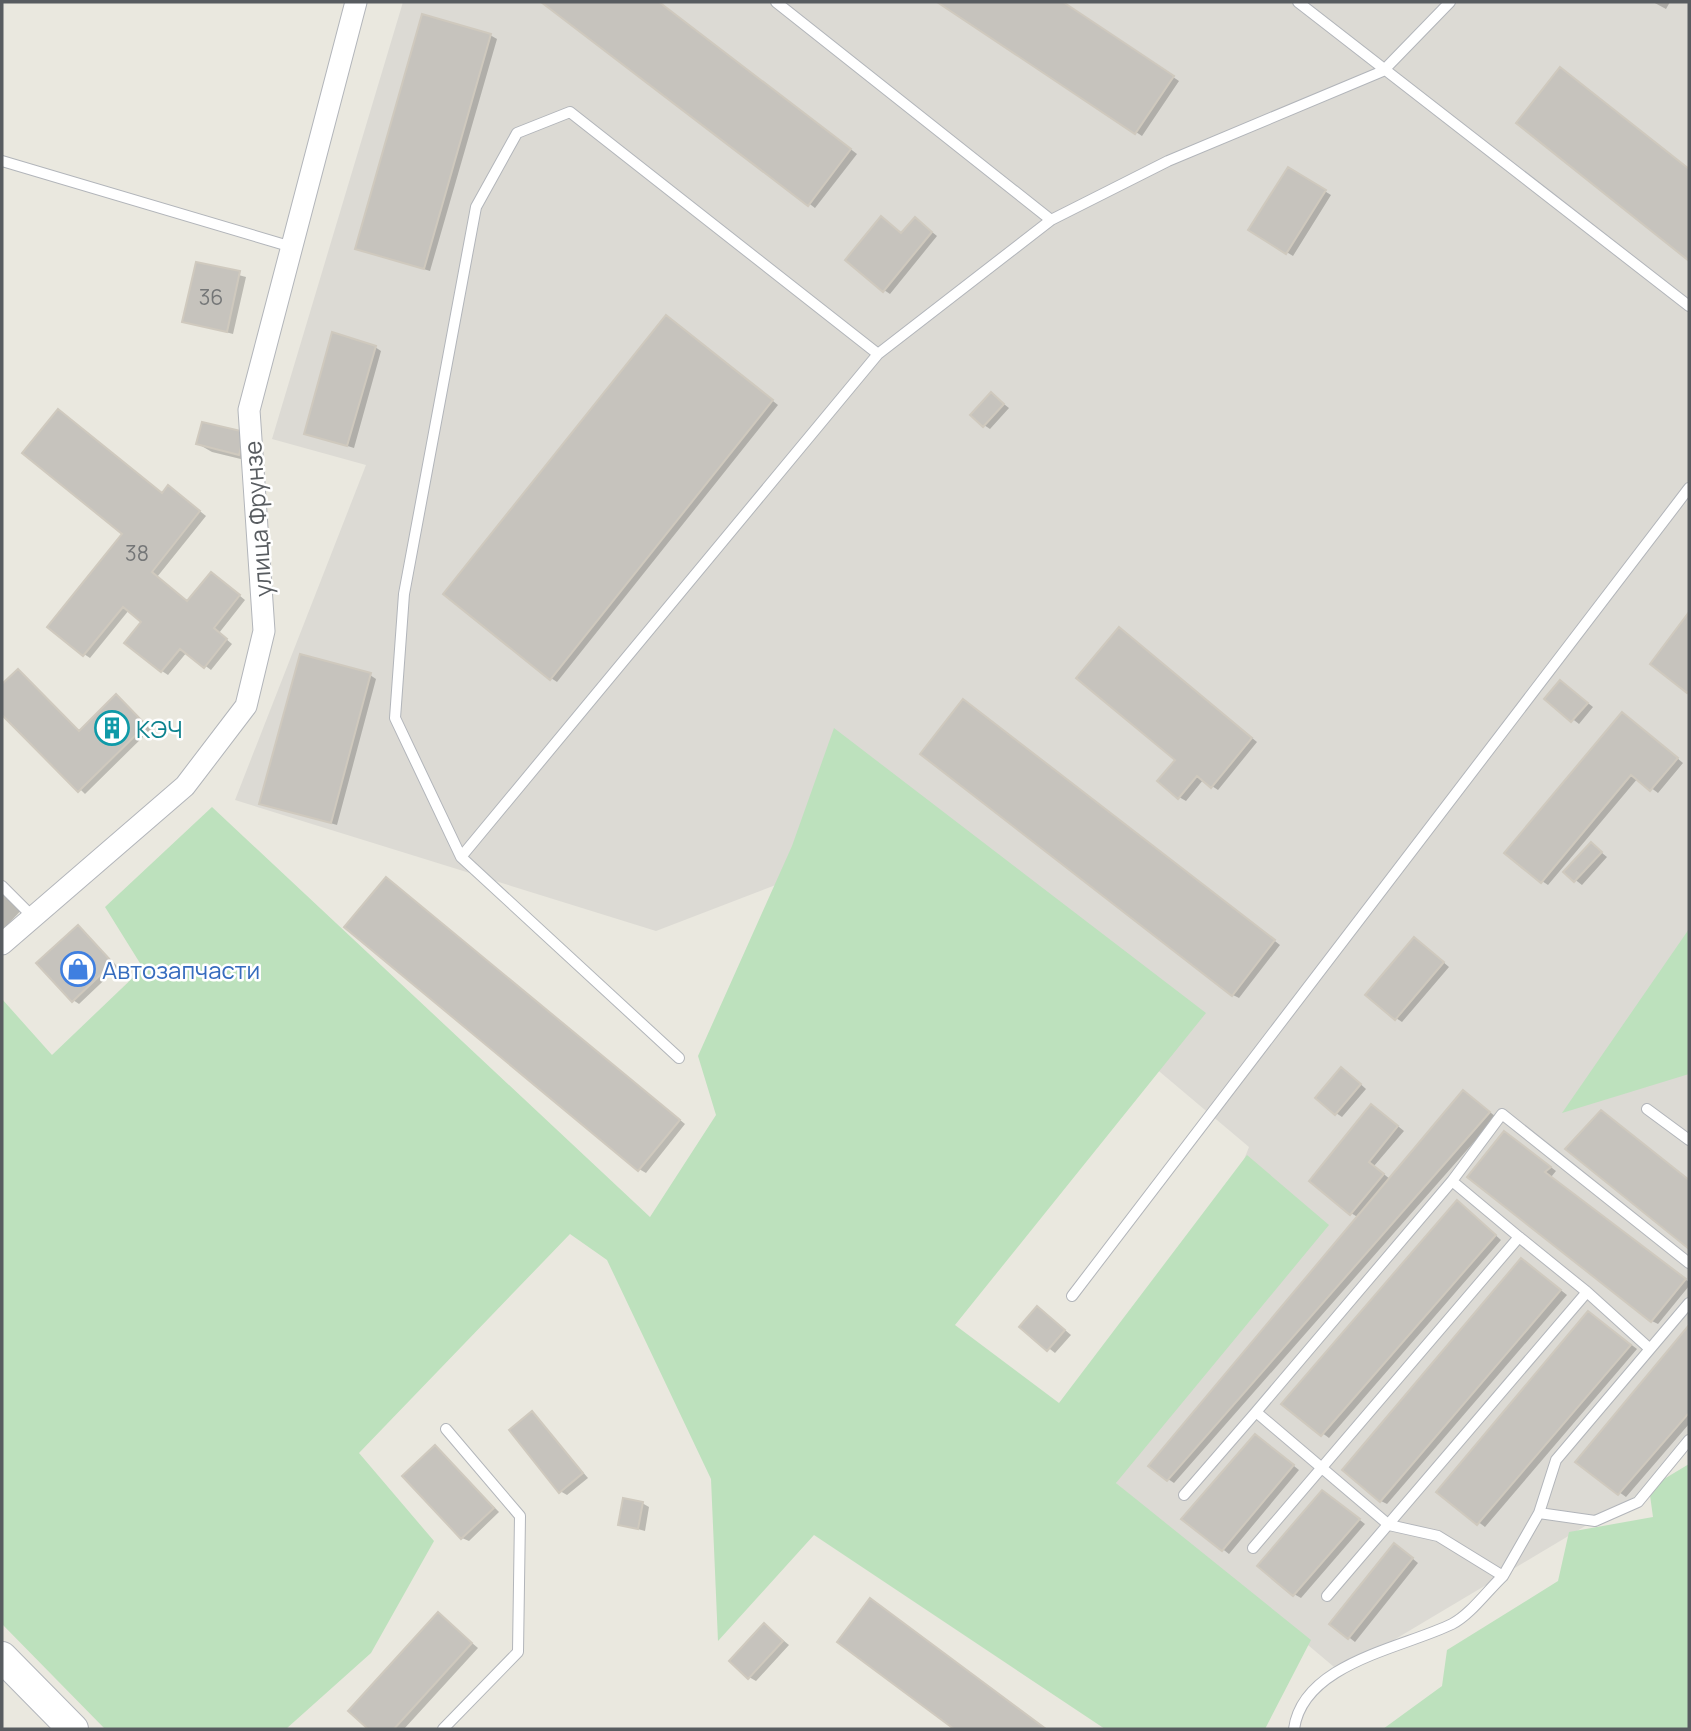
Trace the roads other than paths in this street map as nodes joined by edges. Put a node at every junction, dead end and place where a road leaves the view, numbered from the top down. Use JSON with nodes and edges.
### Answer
{"nodes":[{"id":1,"x":356,"y":2,"type":"edge"},
{"id":2,"x":776,"y":2,"type":"edge"},
{"id":3,"x":1298,"y":2,"type":"edge"},
{"id":4,"x":1450,"y":2,"type":"edge"},
{"id":5,"x":1383,"y":71,"type":"junction"},
{"id":6,"x":2,"y":161,"type":"edge"},
{"id":7,"x":1051,"y":220,"type":"junction"},
{"id":8,"x":292,"y":247,"type":"junction"},
{"id":9,"x":1689,"y":306,"type":"edge"},
{"id":10,"x":878,"y":354,"type":"junction"},
{"id":11,"x":1689,"y":488,"type":"edge"},
{"id":12,"x":461,"y":857,"type":"junction"},
{"id":13,"x":2,"y":887,"type":"edge"},
{"id":14,"x":34,"y":918,"type":"junction"},
{"id":15,"x":2,"y":944,"type":"edge"},
{"id":16,"x":679,"y":1058,"type":"dead end"},
{"id":17,"x":1647,"y":1109,"type":"dead end"},
{"id":18,"x":1689,"y":1140,"type":"edge"},
{"id":19,"x":1452,"y":1181,"type":"junction"},
{"id":20,"x":1518,"y":1237,"type":"junction"},
{"id":21,"x":1689,"y":1263,"type":"edge"},
{"id":22,"x":1587,"y":1292,"type":"junction"},
{"id":23,"x":1072,"y":1296,"type":"dead end"},
{"id":24,"x":1689,"y":1303,"type":"edge"},
{"id":25,"x":1650,"y":1349,"type":"junction"},
{"id":26,"x":1256,"y":1412,"type":"junction"},
{"id":27,"x":446,"y":1429,"type":"dead end"},
{"id":28,"x":1689,"y":1440,"type":"edge"},
{"id":29,"x":1324,"y":1468,"type":"junction"},
{"id":30,"x":1184,"y":1495,"type":"dead end"},
{"id":31,"x":1539,"y":1513,"type":"junction"},
{"id":32,"x":1390,"y":1525,"type":"junction"},
{"id":33,"x":1252,"y":1548,"type":"dead end"},
{"id":34,"x":1503,"y":1576,"type":"junction"},
{"id":35,"x":1326,"y":1596,"type":"dead end"},
{"id":36,"x":2,"y":1657,"type":"edge"},
{"id":37,"x":73,"y":1729,"type":"edge"},
{"id":38,"x":443,"y":1729,"type":"edge"},
{"id":39,"x":1294,"y":1729,"type":"edge"}],
"edges":[{"from":1,"to":8,"type":"street","name":"улица Фрунзе"},
{"from":2,"to":7,"type":"lane"},
{"from":3,"to":5,"type":"lane"},
{"from":4,"to":5,"type":"lane"},
{"from":5,"to":7,"type":"lane"},
{"from":5,"to":9,"type":"lane"},
{"from":6,"to":8,"type":"lane"},
{"from":7,"to":10,"type":"lane"},
{"from":8,"to":14,"type":"street","name":"улица Фрунзе"},
{"from":10,"to":12,"type":"lane"},
{"from":10,"to":12,"type":"lane"},
{"from":11,"to":23,"type":"lane"},
{"from":12,"to":16,"type":"lane"},
{"from":13,"to":14,"type":"lane"},
{"from":14,"to":15,"type":"street","name":"улица Фрунзе"},
{"from":17,"to":18,"type":"lane"},
{"from":19,"to":20,"type":"lane"},
{"from":19,"to":21,"type":"lane"},
{"from":19,"to":26,"type":"lane"},
{"from":20,"to":22,"type":"lane"},
{"from":20,"to":29,"type":"lane"},
{"from":22,"to":25,"type":"lane"},
{"from":22,"to":32,"type":"lane"},
{"from":24,"to":25,"type":"lane"},
{"from":25,"to":31,"type":"lane"},
{"from":26,"to":29,"type":"lane"},
{"from":26,"to":30,"type":"lane"},
{"from":27,"to":38,"type":"lane"},
{"from":28,"to":31,"type":"lane"},
{"from":29,"to":32,"type":"lane"},
{"from":29,"to":33,"type":"lane"},
{"from":31,"to":34,"type":"lane"},
{"from":32,"to":34,"type":"lane"},
{"from":32,"to":35,"type":"lane"},
{"from":34,"to":39,"type":"lane"},
{"from":36,"to":37,"type":"main road"}]}
